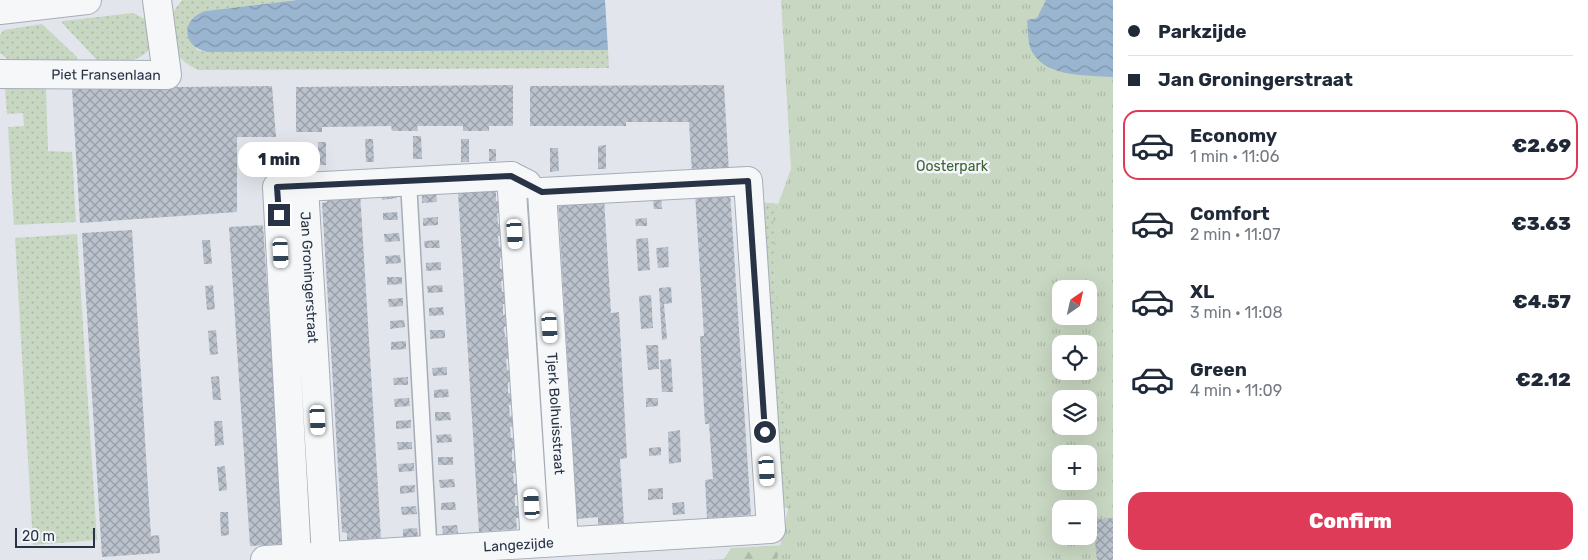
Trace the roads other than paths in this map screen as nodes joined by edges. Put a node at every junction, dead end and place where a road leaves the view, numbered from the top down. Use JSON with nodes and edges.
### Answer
{"nodes":[{"id":1,"x":87,"y":0,"type":"edge"},
{"id":2,"x":158,"y":0,"type":"edge"},
{"id":3,"x":0,"y":10,"type":"edge"},
{"id":4,"x":0,"y":74,"type":"edge"},
{"id":5,"x":511,"y":176,"type":"junction"},
{"id":6,"x":304,"y":187,"type":"junction"},
{"id":7,"x":409,"y":190,"type":"dead end"},
{"id":8,"x":542,"y":192,"type":"junction"},
{"id":9,"x":564,"y":541,"type":"junction"},
{"id":10,"x":535,"y":543,"type":"junction"},
{"id":11,"x":429,"y":550,"type":"junction"},
{"id":12,"x":326,"y":556,"type":"junction"},
{"id":13,"x":297,"y":558,"type":"junction"},
{"id":14,"x":265,"y":560,"type":"edge"}],
"edges":[{"from":1,"to":3,"type":"street"},
{"from":2,"to":4,"type":"street","name":"Piet Fransenlaan"},
{"from":5,"to":6,"type":"street"},
{"from":5,"to":8,"type":"street"},
{"from":5,"to":10,"type":"street"},
{"from":6,"to":12,"type":"street","name":"Jan Groningerstraat"},
{"from":6,"to":13,"type":"street","name":"Jan Groningerstraat"},
{"from":7,"to":11,"type":"lane"},
{"from":8,"to":9,"type":"street","name":"Tjerk Bolhuisstraat"},
{"from":8,"to":9,"type":"street","name":"Langezijde"},
{"from":9,"to":10,"type":"street","name":"Langezijde"},
{"from":10,"to":11,"type":"street","name":"Langezijde"},
{"from":11,"to":12,"type":"street","name":"Langezijde"},
{"from":12,"to":13,"type":"street","name":"Langezijde"},
{"from":13,"to":14,"type":"street","name":"Langezijde"}]}
